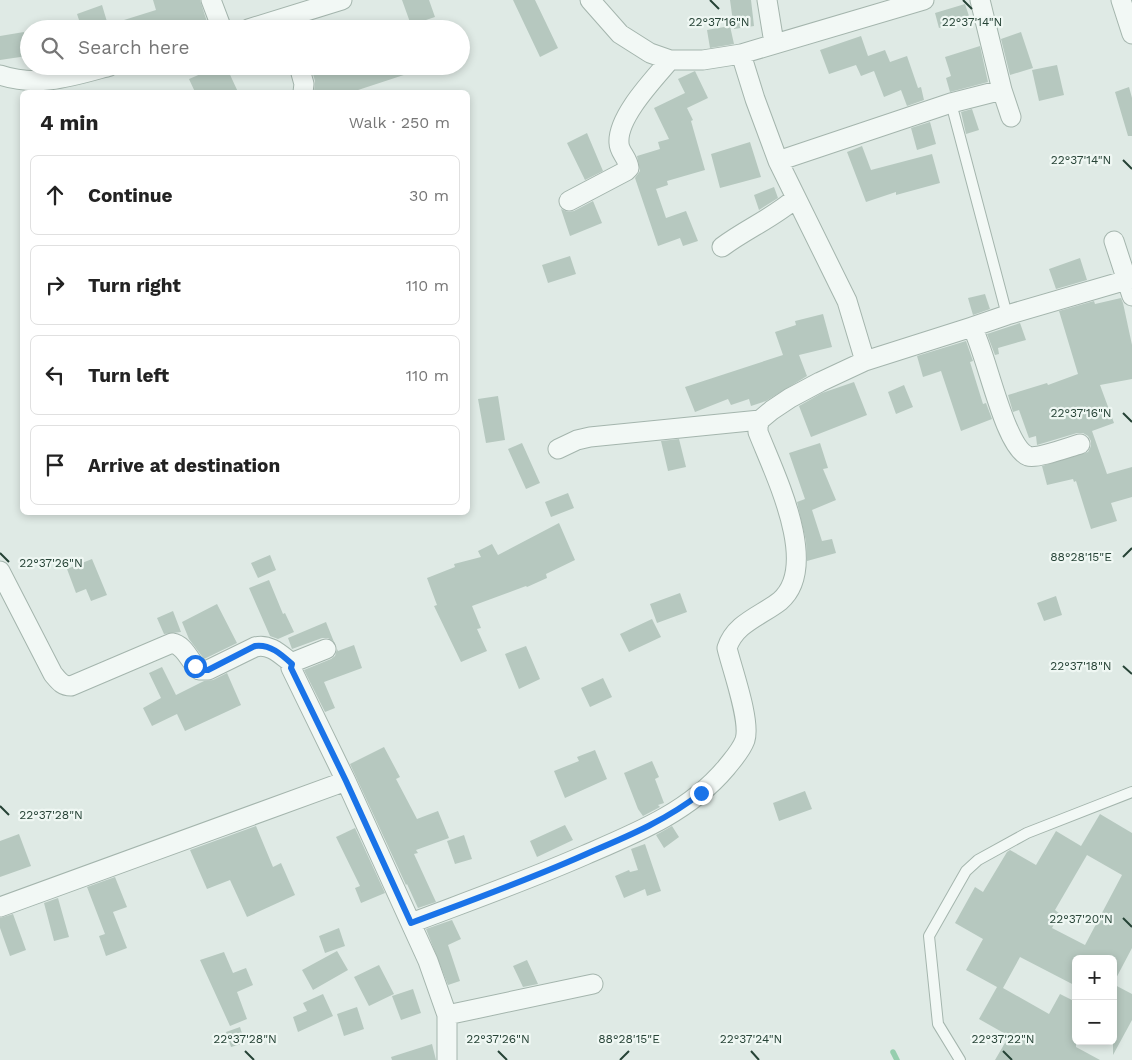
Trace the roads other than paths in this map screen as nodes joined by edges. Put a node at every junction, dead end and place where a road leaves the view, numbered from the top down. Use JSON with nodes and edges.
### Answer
{"nodes":[{"id":1,"x":211,"y":0,"type":"edge"},
{"id":2,"x":342,"y":0,"type":"edge"},
{"id":3,"x":590,"y":0,"type":"edge"},
{"id":4,"x":766,"y":0,"type":"edge"},
{"id":5,"x":924,"y":0,"type":"edge"},
{"id":6,"x":980,"y":0,"type":"edge"},
{"id":7,"x":1121,"y":0,"type":"edge"},
{"id":8,"x":219,"y":20,"type":"edge"},
{"id":9,"x":292,"y":20,"type":"edge"},
{"id":10,"x":1132,"y":34,"type":"edge"},
{"id":11,"x":774,"y":43,"type":"junction"},
{"id":12,"x":740,"y":54,"type":"junction"},
{"id":13,"x":670,"y":60,"type":"junction"},
{"id":14,"x":0,"y":75,"type":"edge"},
{"id":15,"x":75,"y":75,"type":"edge"},
{"id":16,"x":301,"y":75,"type":"edge"},
{"id":17,"x":303,"y":90,"type":"edge"},
{"id":18,"x":1002,"y":90,"type":"junction"},
{"id":19,"x":951,"y":103,"type":"junction"},
{"id":20,"x":1011,"y":117,"type":"dead end"},
{"id":21,"x":778,"y":161,"type":"junction"},
{"id":22,"x":796,"y":198,"type":"junction"},
{"id":23,"x":569,"y":201,"type":"dead end"},
{"id":24,"x":1114,"y":241,"type":"dead end"},
{"id":25,"x":722,"y":247,"type":"dead end"},
{"id":26,"x":1130,"y":288,"type":"edge"},
{"id":27,"x":1007,"y":315,"type":"junction"},
{"id":28,"x":972,"y":327,"type":"junction"},
{"id":29,"x":865,"y":361,"type":"junction"},
{"id":30,"x":760,"y":420,"type":"junction"},
{"id":31,"x":1080,"y":444,"type":"dead end"},
{"id":32,"x":558,"y":449,"type":"dead end"},
{"id":33,"x":0,"y":571,"type":"edge"},
{"id":34,"x":326,"y":649,"type":"dead end"},
{"id":35,"x":292,"y":664,"type":"junction"},
{"id":36,"x":346,"y":781,"type":"junction"},
{"id":37,"x":1132,"y":792,"type":"edge"},
{"id":38,"x":0,"y":907,"type":"edge"},
{"id":39,"x":411,"y":923,"type":"junction"},
{"id":40,"x":593,"y":984,"type":"dead end"},
{"id":41,"x":447,"y":1015,"type":"junction"},
{"id":42,"x":447,"y":1060,"type":"edge"},
{"id":43,"x":960,"y":1060,"type":"edge"}],
"edges":[{"from":1,"to":8,"type":"street"},
{"from":2,"to":9,"type":"street"},
{"from":3,"to":13,"type":"street"},
{"from":4,"to":11,"type":"street"},
{"from":5,"to":11,"type":"street"},
{"from":6,"to":18,"type":"street"},
{"from":7,"to":10,"type":"street"},
{"from":11,"to":12,"type":"street"},
{"from":12,"to":13,"type":"street"},
{"from":12,"to":21,"type":"street"},
{"from":13,"to":23,"type":"street"},
{"from":14,"to":15,"type":"street"},
{"from":16,"to":17,"type":"street"},
{"from":18,"to":19,"type":"street"},
{"from":18,"to":20,"type":"street"},
{"from":19,"to":21,"type":"street"},
{"from":19,"to":27,"type":"lane"},
{"from":21,"to":22,"type":"street"},
{"from":22,"to":25,"type":"street"},
{"from":22,"to":29,"type":"street"},
{"from":24,"to":26,"type":"street"},
{"from":26,"to":27,"type":"street"},
{"from":27,"to":28,"type":"street"},
{"from":28,"to":29,"type":"street"},
{"from":28,"to":31,"type":"street"},
{"from":29,"to":30,"type":"street"},
{"from":30,"to":32,"type":"street"},
{"from":30,"to":39,"type":"street"},
{"from":33,"to":35,"type":"street"},
{"from":34,"to":35,"type":"street"},
{"from":35,"to":36,"type":"street"},
{"from":36,"to":38,"type":"street"},
{"from":36,"to":39,"type":"street"},
{"from":37,"to":43,"type":"lane"},
{"from":39,"to":41,"type":"street"},
{"from":40,"to":41,"type":"street"},
{"from":41,"to":42,"type":"street"}]}
